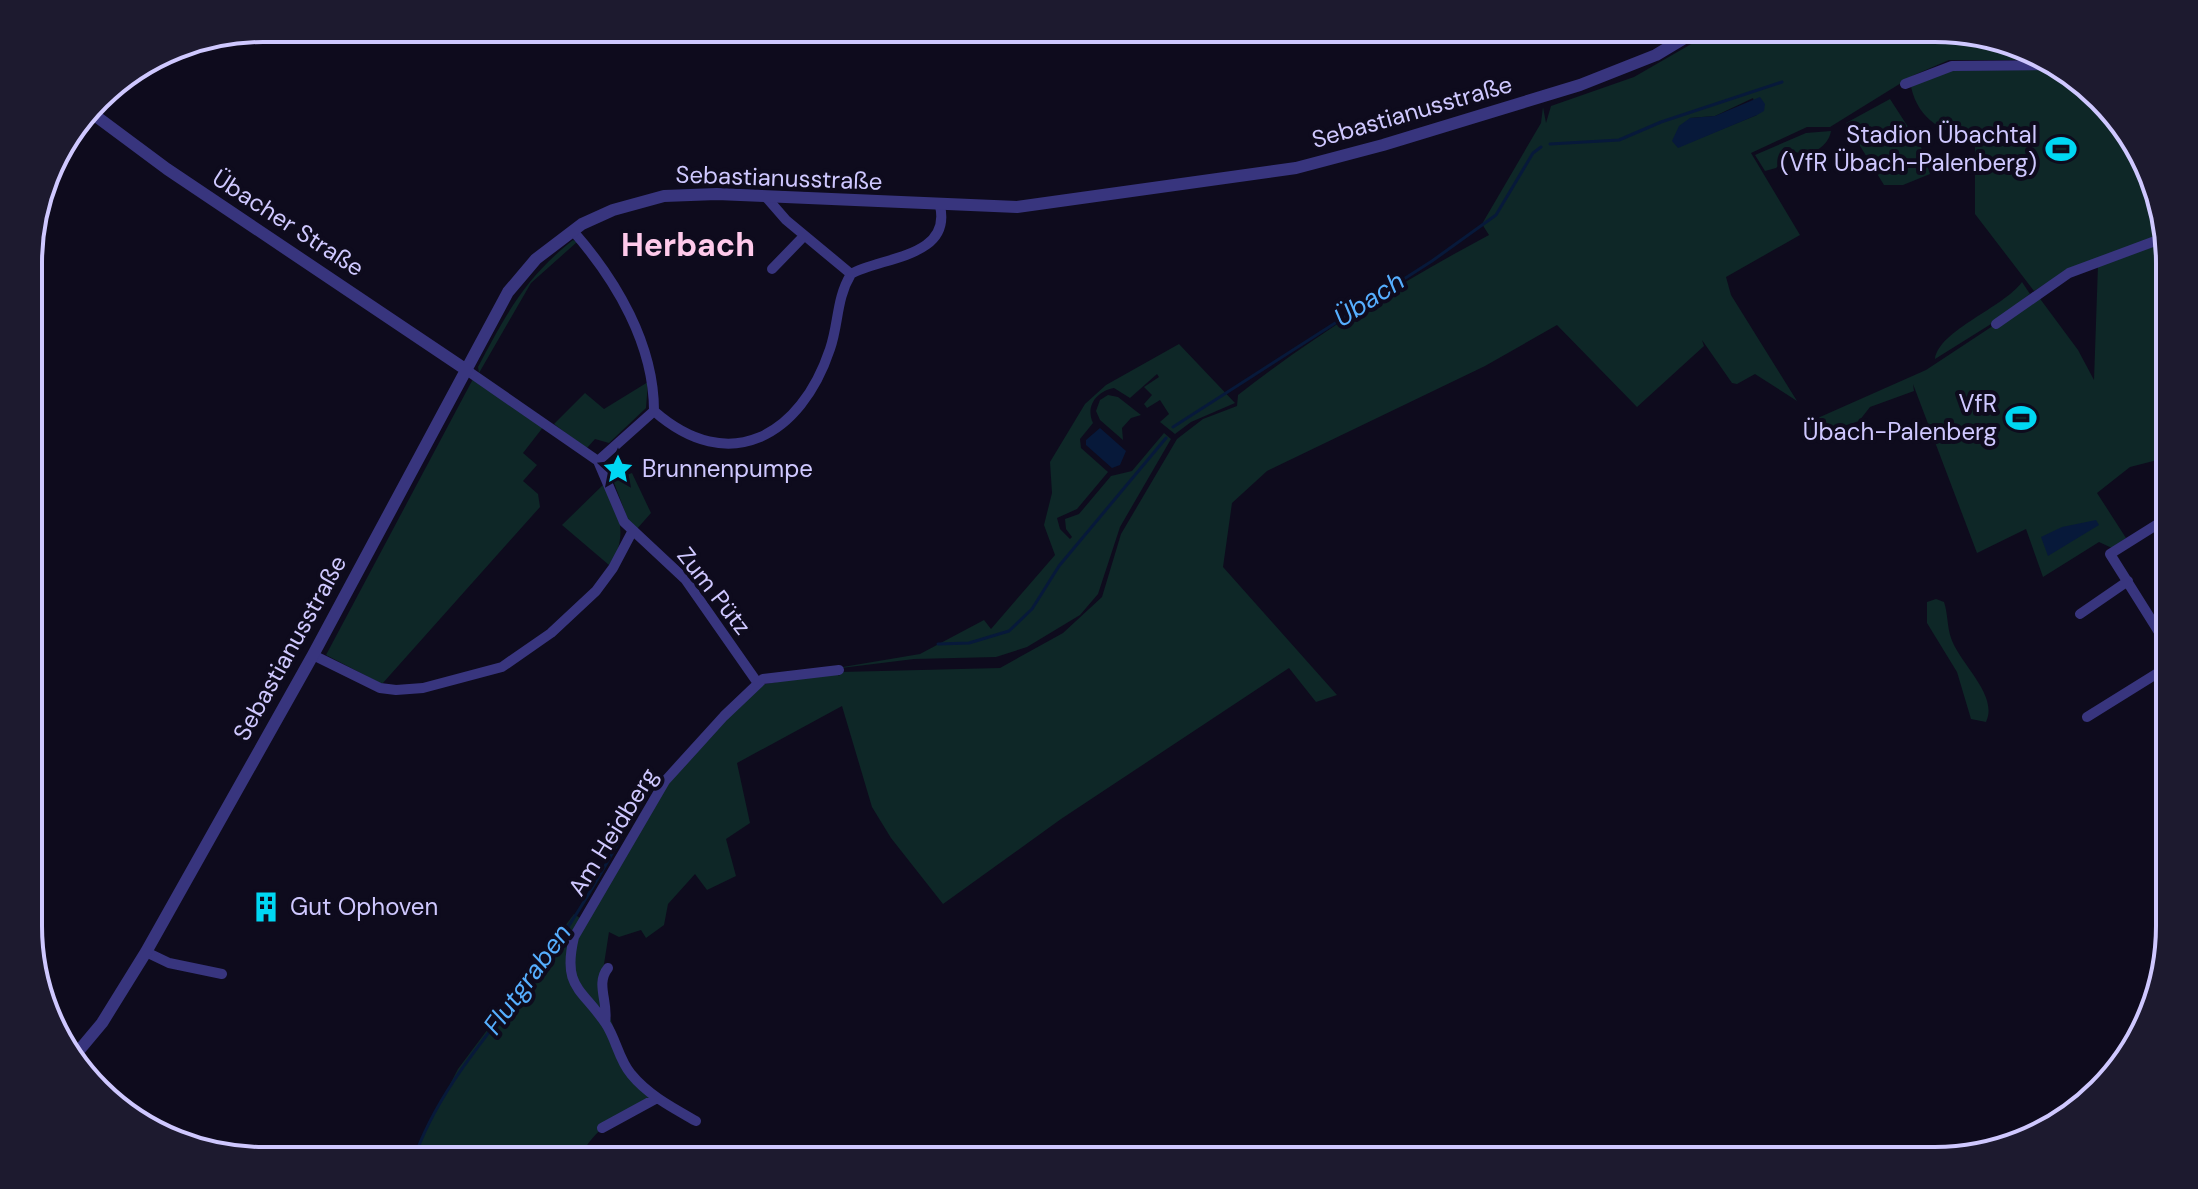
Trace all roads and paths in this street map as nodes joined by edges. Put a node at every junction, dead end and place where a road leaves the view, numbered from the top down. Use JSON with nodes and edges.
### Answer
{"nodes":[{"id":1,"x":1678,"y":42,"type":"edge"},
{"id":2,"x":2033,"y":65,"type":"edge"},
{"id":3,"x":1905,"y":84,"type":"dead end"},
{"id":4,"x":98,"y":117,"type":"edge"},
{"id":5,"x":766,"y":197,"type":"junction"},
{"id":6,"x":940,"y":206,"type":"junction"},
{"id":7,"x":573,"y":231,"type":"junction"},
{"id":8,"x":804,"y":236,"type":"junction"},
{"id":9,"x":2155,"y":241,"type":"edge"},
{"id":10,"x":772,"y":269,"type":"dead end"},
{"id":11,"x":851,"y":274,"type":"junction"},
{"id":12,"x":1996,"y":324,"type":"dead end"},
{"id":13,"x":465,"y":369,"type":"junction"},
{"id":14,"x":654,"y":411,"type":"junction"},
{"id":15,"x":598,"y":461,"type":"junction"},
{"id":16,"x":2156,"y":525,"type":"edge"},
{"id":17,"x":632,"y":532,"type":"junction"},
{"id":18,"x":2128,"y":581,"type":"junction"},
{"id":19,"x":2080,"y":614,"type":"dead end"},
{"id":20,"x":2156,"y":627,"type":"edge"},
{"id":21,"x":313,"y":655,"type":"junction"},
{"id":22,"x":839,"y":670,"type":"dead end"},
{"id":23,"x":2156,"y":674,"type":"edge"},
{"id":24,"x":757,"y":682,"type":"junction"},
{"id":25,"x":2087,"y":717,"type":"dead end"},
{"id":26,"x":146,"y":952,"type":"junction"},
{"id":27,"x":608,"y":968,"type":"dead end"},
{"id":28,"x":222,"y":974,"type":"dead end"},
{"id":29,"x":605,"y":1022,"type":"junction"},
{"id":30,"x":80,"y":1050,"type":"edge"},
{"id":31,"x":657,"y":1098,"type":"junction"},
{"id":32,"x":696,"y":1121,"type":"dead end"},
{"id":33,"x":602,"y":1128,"type":"dead end"}],
"edges":[{"from":1,"to":6,"type":"street","name":"Sebastianusstraße"},
{"from":2,"to":3,"type":"street"},
{"from":4,"to":13,"type":"street","name":"Übacher Straße"},
{"from":5,"to":6,"type":"street","name":"Sebastianusstraße"},
{"from":5,"to":7,"type":"street","name":"Sebastianusstraße"},
{"from":5,"to":8,"type":"street"},
{"from":6,"to":11,"type":"street"},
{"from":7,"to":13,"type":"street","name":"Sebastianusstraße"},
{"from":7,"to":14,"type":"street"},
{"from":8,"to":10,"type":"street"},
{"from":8,"to":11,"type":"street"},
{"from":9,"to":12,"type":"street"},
{"from":11,"to":14,"type":"street"},
{"from":13,"to":15,"type":"street"},
{"from":13,"to":21,"type":"street","name":"Sebastianusstraße"},
{"from":14,"to":15,"type":"street"},
{"from":15,"to":17,"type":"street","name":"Zum Pütz"},
{"from":16,"to":18,"type":"street"},
{"from":17,"to":21,"type":"street"},
{"from":17,"to":24,"type":"street","name":"Zum Pütz"},
{"from":18,"to":19,"type":"street"},
{"from":18,"to":20,"type":"street"},
{"from":21,"to":26,"type":"street","name":"Sebastianusstraße"},
{"from":22,"to":24,"type":"street"},
{"from":23,"to":25,"type":"street"},
{"from":24,"to":29,"type":"street","name":"Am Heidberg"},
{"from":26,"to":28,"type":"street"},
{"from":26,"to":30,"type":"street","name":"Sebastianusstraße"},
{"from":27,"to":29,"type":"street"},
{"from":29,"to":31,"type":"street"},
{"from":31,"to":32,"type":"street"},
{"from":31,"to":33,"type":"street"}]}
